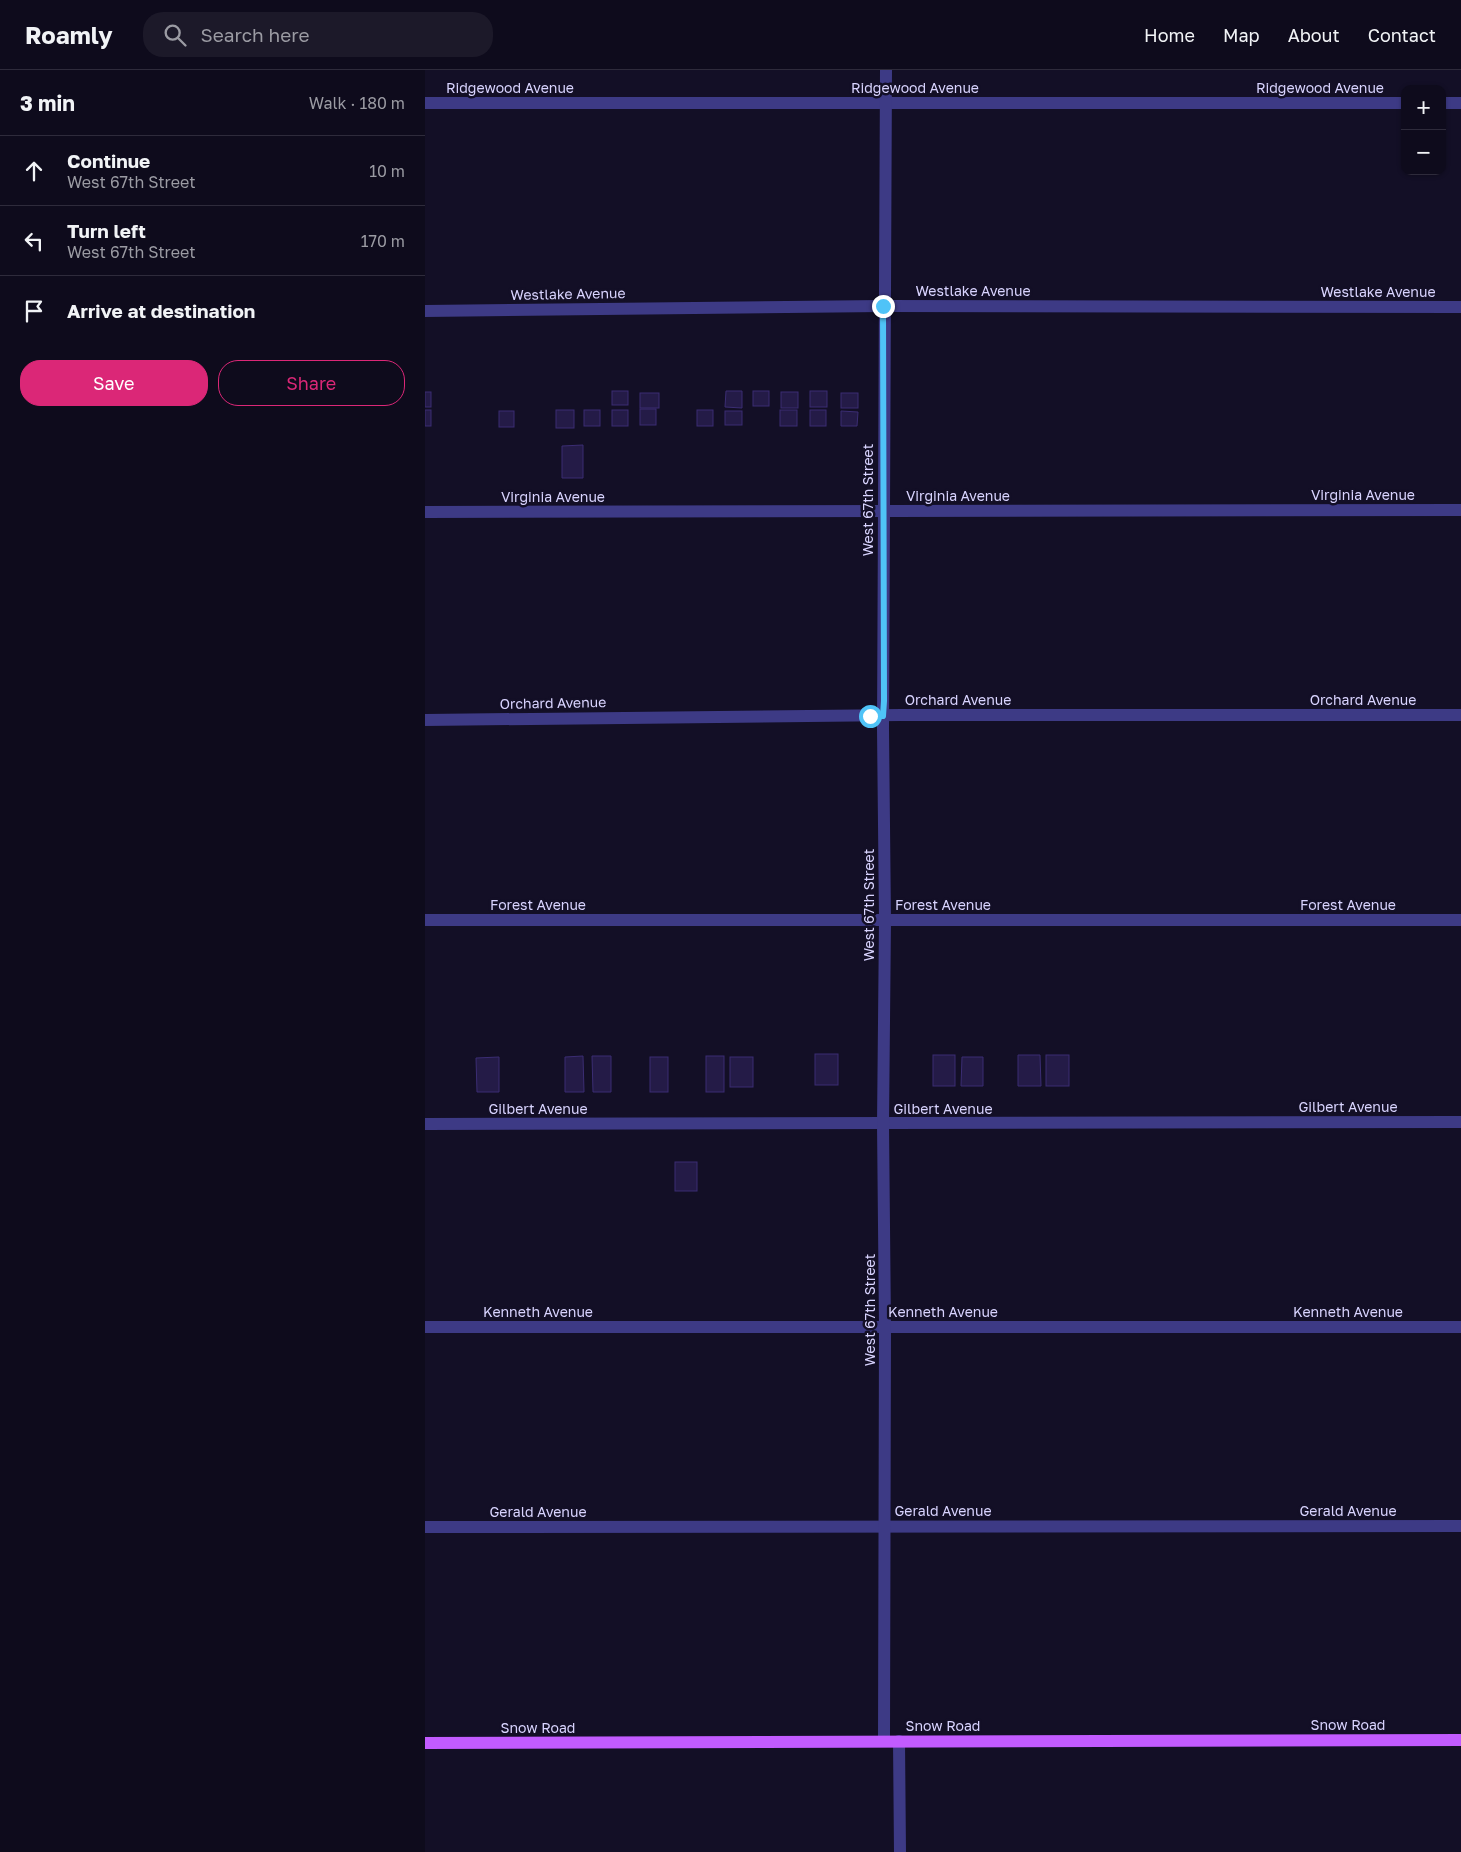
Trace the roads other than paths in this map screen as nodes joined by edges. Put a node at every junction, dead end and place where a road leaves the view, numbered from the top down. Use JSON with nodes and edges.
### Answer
{"nodes":[{"id":1,"x":886,"y":70,"type":"edge"},
{"id":2,"x":425,"y":103,"type":"edge"},
{"id":3,"x":886,"y":103,"type":"junction"},
{"id":4,"x":1401,"y":103,"type":"edge"},
{"id":5,"x":1446,"y":103,"type":"edge"},
{"id":6,"x":1461,"y":103,"type":"edge"},
{"id":7,"x":883,"y":306,"type":"junction"},
{"id":8,"x":1461,"y":307,"type":"edge"},
{"id":9,"x":425,"y":311,"type":"edge"},
{"id":10,"x":1461,"y":510,"type":"edge"},
{"id":11,"x":883,"y":511,"type":"junction"},
{"id":12,"x":425,"y":512,"type":"edge"},
{"id":13,"x":1461,"y":715,"type":"edge"},
{"id":14,"x":883,"y":716,"type":"junction"},
{"id":15,"x":425,"y":720,"type":"edge"},
{"id":16,"x":425,"y":920,"type":"edge"},
{"id":17,"x":885,"y":920,"type":"junction"},
{"id":18,"x":1461,"y":920,"type":"edge"},
{"id":19,"x":1461,"y":1122,"type":"edge"},
{"id":20,"x":425,"y":1124,"type":"edge"},
{"id":21,"x":883,"y":1124,"type":"junction"},
{"id":22,"x":425,"y":1327,"type":"edge"},
{"id":23,"x":885,"y":1327,"type":"junction"},
{"id":24,"x":1461,"y":1327,"type":"edge"},
{"id":25,"x":884,"y":1526,"type":"junction"},
{"id":26,"x":1461,"y":1526,"type":"edge"},
{"id":27,"x":425,"y":1527,"type":"edge"},
{"id":28,"x":884,"y":1740,"type":"junction"},
{"id":29,"x":1461,"y":1740,"type":"edge"},
{"id":30,"x":899,"y":1741,"type":"junction"},
{"id":31,"x":425,"y":1743,"type":"edge"},
{"id":32,"x":900,"y":1852,"type":"edge"}],
"edges":[{"from":1,"to":3,"type":"street","name":"West 67th Street"},
{"from":2,"to":3,"type":"street","name":"Ridgewood Avenue"},
{"from":3,"to":4,"type":"street","name":"Ridgewood Avenue"},
{"from":3,"to":7,"type":"street","name":"West 67th Street"},
{"from":5,"to":6,"type":"street"},
{"from":7,"to":8,"type":"street","name":"Westlake Avenue"},
{"from":7,"to":9,"type":"street","name":"Westlake Avenue"},
{"from":7,"to":11,"type":"street","name":"West 67th Street"},
{"from":10,"to":11,"type":"street","name":"Virginia Avenue"},
{"from":11,"to":12,"type":"street","name":"Virginia Avenue"},
{"from":11,"to":14,"type":"street","name":"West 67th Street"},
{"from":13,"to":14,"type":"street","name":"Orchard Avenue"},
{"from":14,"to":15,"type":"street","name":"Orchard Avenue"},
{"from":14,"to":17,"type":"street","name":"West 67th Street"},
{"from":16,"to":17,"type":"street","name":"Forest Avenue"},
{"from":17,"to":18,"type":"street","name":"Forest Avenue"},
{"from":17,"to":21,"type":"street","name":"West 67th Street"},
{"from":19,"to":21,"type":"street","name":"Gilbert Avenue"},
{"from":20,"to":21,"type":"street","name":"Gilbert Avenue"},
{"from":21,"to":23,"type":"street","name":"West 67th Street"},
{"from":22,"to":23,"type":"street","name":"Kenneth Avenue"},
{"from":23,"to":24,"type":"street","name":"Kenneth Avenue"},
{"from":23,"to":25,"type":"street","name":"West 67th Street"},
{"from":25,"to":26,"type":"street","name":"Gerald Avenue"},
{"from":25,"to":27,"type":"street","name":"Gerald Avenue"},
{"from":25,"to":28,"type":"street","name":"West 67th Street"},
{"from":28,"to":30,"type":"main road","name":"Snow Road"},
{"from":28,"to":31,"type":"main road","name":"Snow Road"},
{"from":29,"to":30,"type":"main road","name":"Snow Road"},
{"from":30,"to":32,"type":"street"}]}
